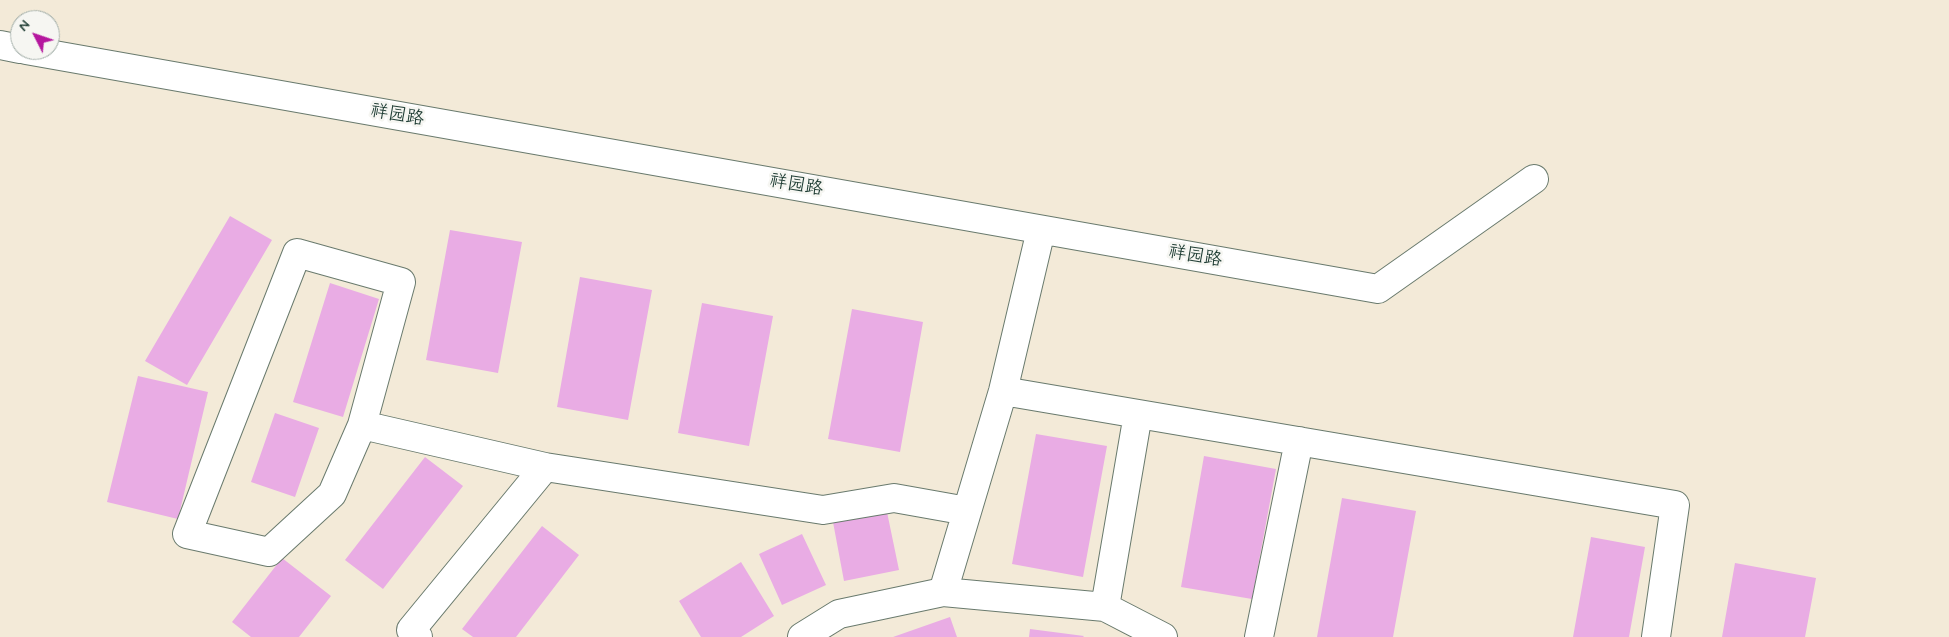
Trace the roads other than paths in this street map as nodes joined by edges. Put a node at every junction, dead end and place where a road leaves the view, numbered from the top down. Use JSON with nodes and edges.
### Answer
{"nodes":[{"id":1,"x":60,"y":56,"type":"edge"},
{"id":2,"x":1534,"y":179,"type":"dead end"},
{"id":3,"x":1041,"y":230,"type":"junction"},
{"id":4,"x":1002,"y":391,"type":"junction"},
{"id":5,"x":1138,"y":414,"type":"junction"},
{"id":6,"x":362,"y":425,"type":"junction"},
{"id":7,"x":1299,"y":441,"type":"junction"},
{"id":8,"x":545,"y":467,"type":"junction"},
{"id":9,"x":967,"y":511,"type":"junction"},
{"id":10,"x":943,"y":592,"type":"junction"},
{"id":11,"x":1105,"y":607,"type":"junction"},
{"id":12,"x":418,"y":637,"type":"edge"},
{"id":13,"x":802,"y":637,"type":"edge"},
{"id":14,"x":1163,"y":637,"type":"edge"},
{"id":15,"x":1259,"y":637,"type":"edge"},
{"id":16,"x":1656,"y":637,"type":"edge"}],
"edges":[{"from":1,"to":3,"type":"street","name":"祥园路"},
{"from":2,"to":3,"type":"street","name":"祥园路"},
{"from":3,"to":4,"type":"street"},
{"from":4,"to":5,"type":"street"},
{"from":4,"to":9,"type":"street"},
{"from":5,"to":7,"type":"street"},
{"from":5,"to":11,"type":"street"},
{"from":6,"to":6,"type":"street"},
{"from":6,"to":8,"type":"street"},
{"from":7,"to":15,"type":"street"},
{"from":7,"to":16,"type":"street"},
{"from":8,"to":9,"type":"street"},
{"from":8,"to":12,"type":"street"},
{"from":9,"to":10,"type":"street"},
{"from":10,"to":11,"type":"street"},
{"from":10,"to":13,"type":"street"},
{"from":11,"to":14,"type":"street"}]}
